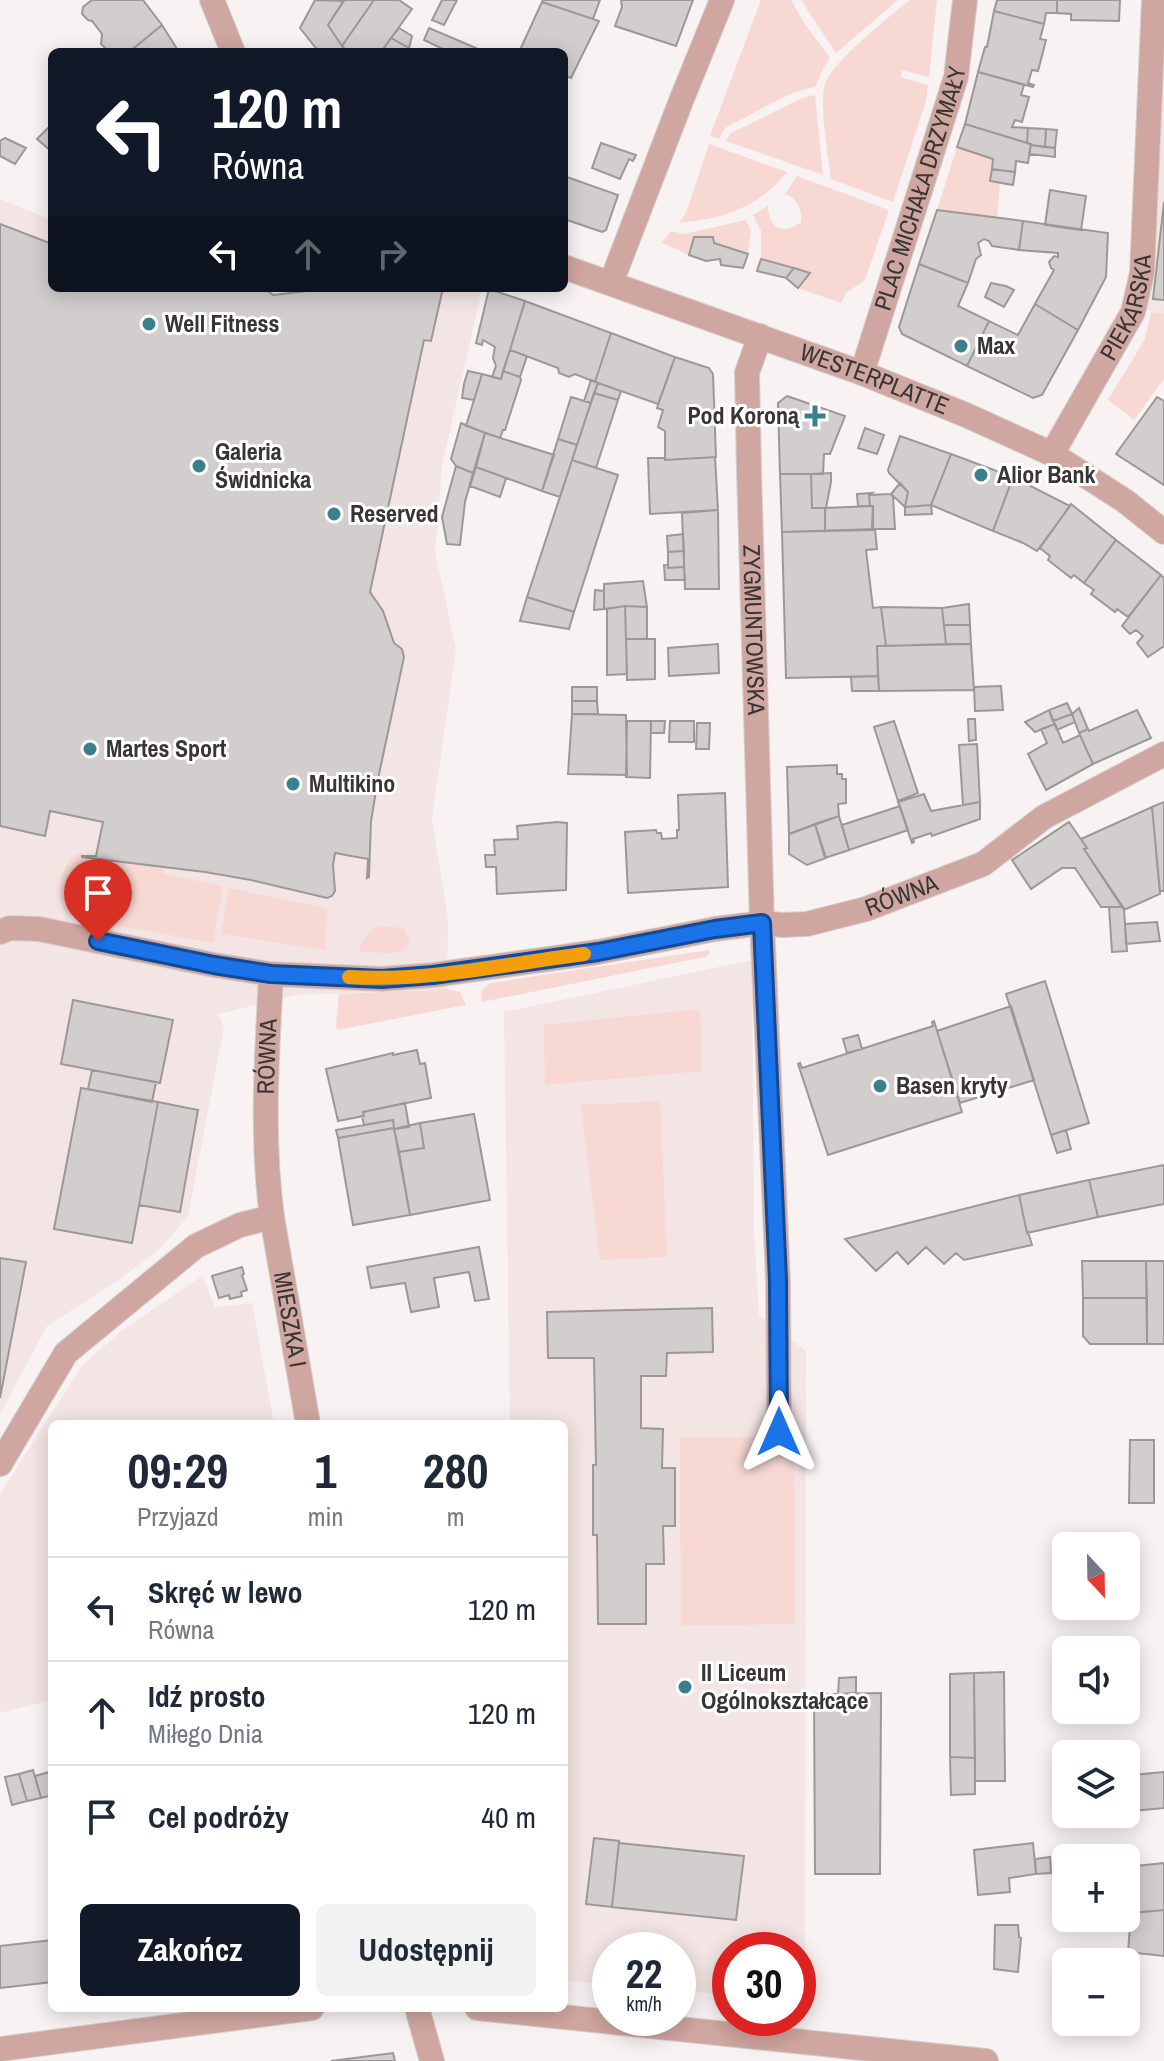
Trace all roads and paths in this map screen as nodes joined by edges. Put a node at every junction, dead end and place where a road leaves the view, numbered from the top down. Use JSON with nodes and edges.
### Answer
{"nodes":[{"id":1,"x":212,"y":0,"type":"edge"},
{"id":2,"x":722,"y":0,"type":"edge"},
{"id":3,"x":965,"y":0,"type":"edge"},
{"id":4,"x":1154,"y":0,"type":"edge"},
{"id":5,"x":231,"y":48,"type":"edge"},
{"id":6,"x":568,"y":268,"type":"edge"},
{"id":7,"x":611,"y":283,"type":"junction"},
{"id":8,"x":760,"y":336,"type":"junction"},
{"id":9,"x":862,"y":373,"type":"junction"},
{"id":10,"x":1052,"y":454,"type":"junction"},
{"id":11,"x":1164,"y":532,"type":"edge"},
{"id":12,"x":1164,"y":754,"type":"edge"},
{"id":13,"x":762,"y":923,"type":"junction"},
{"id":14,"x":0,"y":932,"type":"edge"},
{"id":15,"x":271,"y":974,"type":"junction"},
{"id":16,"x":272,"y":1217,"type":"junction"},
{"id":17,"x":307,"y":1420,"type":"edge"},
{"id":18,"x":779,"y":1432,"type":"dead end"},
{"id":19,"x":0,"y":1464,"type":"edge"},
{"id":20,"x":282,"y":2012,"type":"edge"},
{"id":21,"x":418,"y":2012,"type":"edge"},
{"id":22,"x":515,"y":2012,"type":"edge"},
{"id":23,"x":0,"y":2049,"type":"edge"},
{"id":24,"x":432,"y":2061,"type":"edge"},
{"id":25,"x":986,"y":2061,"type":"edge"}],
"edges":[{"from":1,"to":5,"type":"street"},
{"from":2,"to":7,"type":"street"},
{"from":3,"to":9,"type":"street","name":"PLAC MICHAŁA DRZYMAŁY"},
{"from":4,"to":10,"type":"street","name":"PIEKARSKA"},
{"from":6,"to":7,"type":"street","name":"WESTERPLATTE"},
{"from":7,"to":8,"type":"street","name":"WESTERPLATTE"},
{"from":8,"to":9,"type":"street","name":"WESTERPLATTE"},
{"from":8,"to":13,"type":"street","name":"ZYGMUNTOWSKA"},
{"from":9,"to":10,"type":"street","name":"WESTERPLATTE"},
{"from":10,"to":11,"type":"street","name":"WESTERPLATTE"},
{"from":12,"to":13,"type":"street","name":"RÓWNA"},
{"from":13,"to":15,"type":"street","name":"RÓWNA"},
{"from":13,"to":18,"type":"street","name":"ZYGMUNTOWSKA"},
{"from":14,"to":15,"type":"street"},
{"from":15,"to":16,"type":"street","name":"RÓWNA"},
{"from":16,"to":17,"type":"street","name":"MIESZKA I"},
{"from":16,"to":19,"type":"street"},
{"from":20,"to":23,"type":"street"},
{"from":21,"to":24,"type":"street"},
{"from":22,"to":25,"type":"street"}]}
